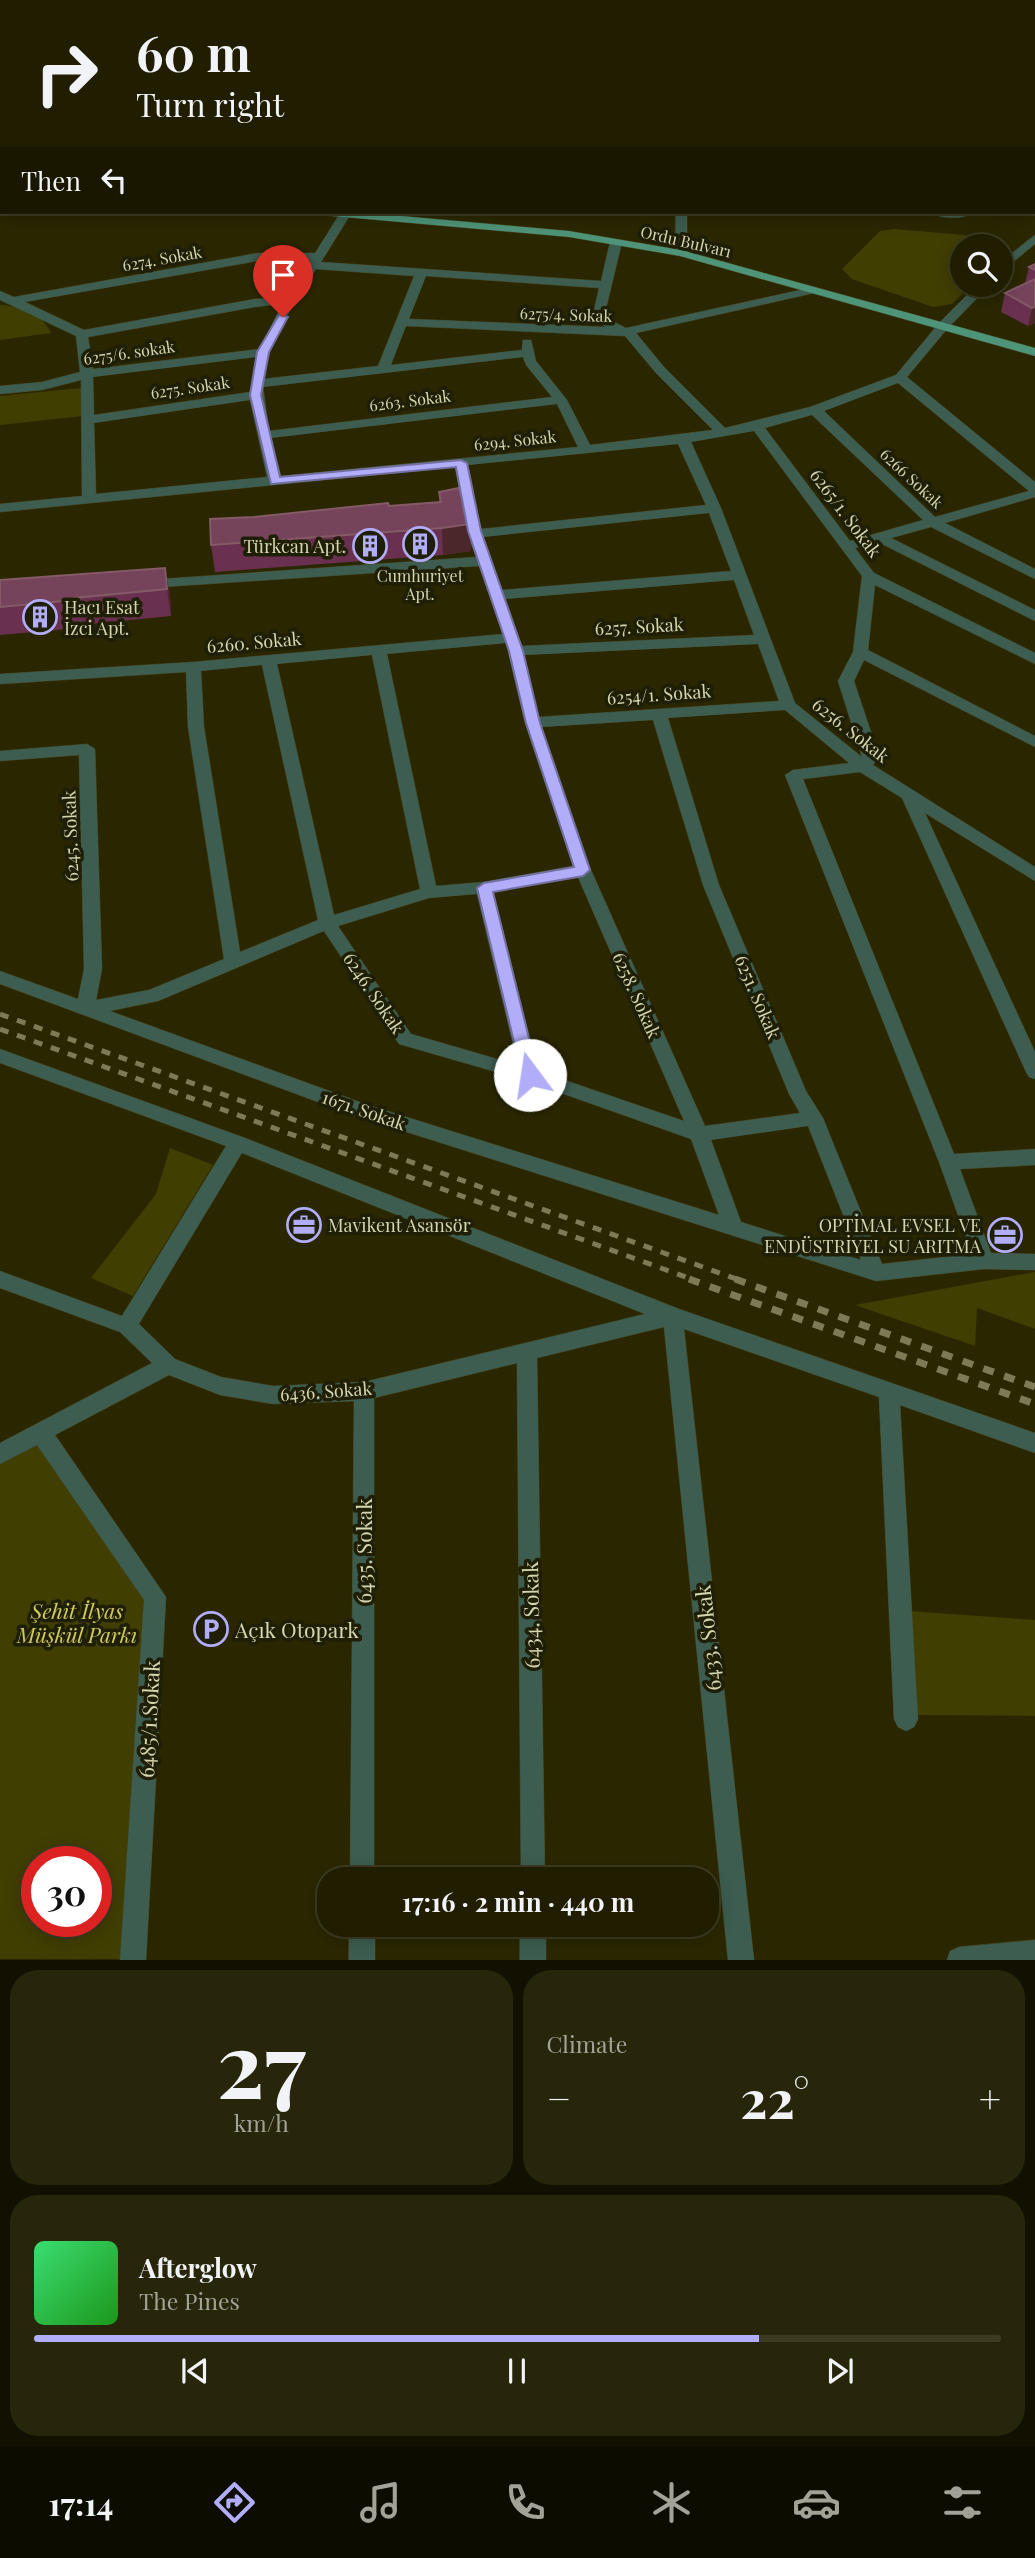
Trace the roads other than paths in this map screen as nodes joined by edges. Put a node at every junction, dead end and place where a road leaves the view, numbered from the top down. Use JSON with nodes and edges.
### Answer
{"nodes":[{"id":1,"x":345,"y":214,"type":"edge"},
{"id":2,"x":357,"y":214,"type":"edge"},
{"id":3,"x":681,"y":214,"type":"edge"},
{"id":4,"x":1035,"y":238,"type":"edge"},
{"id":5,"x":616,"y":242,"type":"junction"},
{"id":6,"x":681,"y":253,"type":"junction"},
{"id":7,"x":1013,"y":257,"type":"edge"},
{"id":8,"x":315,"y":261,"type":"junction"},
{"id":9,"x":421,"y":273,"type":"junction"},
{"id":10,"x":606,"y":285,"type":"junction"},
{"id":11,"x":810,"y":290,"type":"junction"},
{"id":12,"x":0,"y":295,"type":"edge"},
{"id":13,"x":972,"y":297,"type":"edge"},
{"id":14,"x":293,"y":300,"type":"junction"},
{"id":15,"x":13,"y":301,"type":"junction"},
{"id":16,"x":401,"y":322,"type":"junction"},
{"id":17,"x":943,"y":326,"type":"junction"},
{"id":18,"x":526,"y":329,"type":"junction"},
{"id":19,"x":627,"y":331,"type":"junction"},
{"id":20,"x":82,"y":334,"type":"junction"},
{"id":21,"x":263,"y":352,"type":"junction"},
{"id":22,"x":1035,"y":352,"type":"edge"},
{"id":23,"x":528,"y":353,"type":"junction"},
{"id":24,"x":383,"y":370,"type":"junction"},
{"id":25,"x":86,"y":374,"type":"junction"},
{"id":26,"x":900,"y":378,"type":"junction"},
{"id":27,"x":0,"y":390,"type":"edge"},
{"id":28,"x":256,"y":390,"type":"junction"},
{"id":29,"x":561,"y":400,"type":"junction"},
{"id":30,"x":815,"y":410,"type":"junction"},
{"id":31,"x":87,"y":420,"type":"junction"},
{"id":32,"x":757,"y":426,"type":"junction"},
{"id":33,"x":723,"y":433,"type":"junction"},
{"id":34,"x":264,"y":435,"type":"junction"},
{"id":35,"x":683,"y":440,"type":"junction"},
{"id":36,"x":586,"y":450,"type":"junction"},
{"id":37,"x":461,"y":463,"type":"junction"},
{"id":38,"x":275,"y":481,"type":"junction"},
{"id":39,"x":1035,"y":491,"type":"edge"},
{"id":40,"x":89,"y":500,"type":"junction"},
{"id":41,"x":0,"y":508,"type":"edge"},
{"id":42,"x":714,"y":508,"type":"junction"},
{"id":43,"x":933,"y":522,"type":"junction"},
{"id":44,"x":475,"y":534,"type":"junction"},
{"id":45,"x":879,"y":537,"type":"junction"},
{"id":46,"x":846,"y":546,"type":"junction"},
{"id":47,"x":483,"y":561,"type":"junction"},
{"id":48,"x":737,"y":575,"type":"junction"},
{"id":49,"x":1035,"y":575,"type":"edge"},
{"id":50,"x":869,"y":576,"type":"junction"},
{"id":51,"x":125,"y":586,"type":"edge"},
{"id":52,"x":495,"y":595,"type":"junction"},
{"id":53,"x":1035,"y":616,"type":"edge"},
{"id":54,"x":763,"y":639,"type":"junction"},
{"id":55,"x":513,"y":645,"type":"junction"},
{"id":56,"x":379,"y":650,"type":"junction"},
{"id":57,"x":860,"y":652,"type":"junction"},
{"id":58,"x":268,"y":659,"type":"junction"},
{"id":59,"x":1035,"y":659,"type":"edge"},
{"id":60,"x":193,"y":667,"type":"junction"},
{"id":61,"x":0,"y":679,"type":"edge"},
{"id":62,"x":788,"y":705,"type":"junction"},
{"id":63,"x":659,"y":713,"type":"junction"},
{"id":64,"x":533,"y":723,"type":"junction"},
{"id":65,"x":1035,"y":742,"type":"edge"},
{"id":66,"x":0,"y":756,"type":"edge"},
{"id":67,"x":863,"y":766,"type":"junction"},
{"id":68,"x":909,"y":796,"type":"junction"},
{"id":69,"x":583,"y":870,"type":"junction"},
{"id":70,"x":1035,"y":875,"type":"edge"},
{"id":71,"x":484,"y":888,"type":"junction"},
{"id":72,"x":429,"y":892,"type":"junction"},
{"id":73,"x":327,"y":923,"type":"junction"},
{"id":74,"x":233,"y":960,"type":"junction"},
{"id":75,"x":0,"y":977,"type":"edge"},
{"id":76,"x":85,"y":1009,"type":"junction"},
{"id":77,"x":0,"y":1056,"type":"edge"},
{"id":78,"x":1035,"y":1072,"type":"edge"},
{"id":79,"x":530,"y":1075,"type":"junction"},
{"id":80,"x":814,"y":1118,"type":"junction"},
{"id":81,"x":699,"y":1134,"type":"junction"},
{"id":82,"x":238,"y":1143,"type":"junction"},
{"id":83,"x":1035,"y":1157,"type":"edge"},
{"id":84,"x":948,"y":1163,"type":"junction"},
{"id":85,"x":733,"y":1228,"type":"junction"},
{"id":86,"x":984,"y":1261,"type":"junction"},
{"id":87,"x":1035,"y":1262,"type":"edge"},
{"id":88,"x":876,"y":1273,"type":"junction"},
{"id":89,"x":0,"y":1280,"type":"edge"},
{"id":90,"x":673,"y":1316,"type":"junction"},
{"id":91,"x":127,"y":1326,"type":"junction"},
{"id":92,"x":527,"y":1350,"type":"junction"},
{"id":93,"x":168,"y":1365,"type":"junction"},
{"id":94,"x":364,"y":1391,"type":"junction"},
{"id":95,"x":889,"y":1393,"type":"junction"},
{"id":96,"x":40,"y":1431,"type":"junction"},
{"id":97,"x":1035,"y":1443,"type":"edge"},
{"id":98,"x":0,"y":1454,"type":"edge"},
{"id":99,"x":906,"y":1719,"type":"dead end"},
{"id":100,"x":362,"y":1867,"type":"edge"},
{"id":101,"x":533,"y":1867,"type":"edge"},
{"id":102,"x":362,"y":1937,"type":"edge"},
{"id":103,"x":533,"y":1937,"type":"edge"},
{"id":104,"x":1035,"y":1953,"type":"edge"},
{"id":105,"x":133,"y":1959,"type":"edge"},
{"id":106,"x":362,"y":1959,"type":"edge"},
{"id":107,"x":533,"y":1959,"type":"edge"},
{"id":108,"x":741,"y":1959,"type":"edge"},
{"id":109,"x":959,"y":1959,"type":"edge"}],
"edges":[{"from":1,"to":8,"type":"street"},
{"from":2,"to":5,"type":"main road","name":"Ordu Bulvarı"},
{"from":3,"to":6,"type":"street"},
{"from":4,"to":7,"type":"street"},
{"from":5,"to":6,"type":"main road","name":"Ordu Bulvarı"},
{"from":5,"to":10,"type":"street"},
{"from":6,"to":11,"type":"main road","name":"Ordu Bulvarı"},
{"from":8,"to":9,"type":"street","name":"6274. Sokak"},
{"from":8,"to":14,"type":"street"},
{"from":8,"to":15,"type":"street","name":"6274. Sokak"},
{"from":9,"to":10,"type":"street","name":"6274. Sokak"},
{"from":9,"to":16,"type":"street"},
{"from":10,"to":19,"type":"street"},
{"from":11,"to":17,"type":"main road","name":"Ordu Bulvarı"},
{"from":11,"to":19,"type":"street","name":"6275/4. Sokak"},
{"from":12,"to":15,"type":"street"},
{"from":13,"to":17,"type":"street","name":"6294. Sokak"},
{"from":14,"to":20,"type":"street"},
{"from":14,"to":21,"type":"street"},
{"from":15,"to":20,"type":"street"},
{"from":16,"to":18,"type":"street","name":"6275/4. Sokak"},
{"from":16,"to":24,"type":"street"},
{"from":17,"to":22,"type":"main road","name":"Ordu Bulvarı"},
{"from":17,"to":26,"type":"street","name":"6294. Sokak"},
{"from":18,"to":19,"type":"street","name":"6275/4. Sokak"},
{"from":18,"to":23,"type":"street"},
{"from":19,"to":33,"type":"street"},
{"from":20,"to":25,"type":"street"},
{"from":21,"to":25,"type":"street","name":"6275/6. sokak"},
{"from":21,"to":28,"type":"street"},
{"from":23,"to":24,"type":"street","name":"6275. Sokak"},
{"from":23,"to":29,"type":"street"},
{"from":24,"to":28,"type":"street","name":"6275. Sokak"},
{"from":25,"to":27,"type":"street","name":"6275/6. sokak"},
{"from":25,"to":31,"type":"street"},
{"from":26,"to":30,"type":"street","name":"6294. Sokak"},
{"from":26,"to":39,"type":"street"},
{"from":28,"to":31,"type":"street","name":"6275. Sokak"},
{"from":28,"to":34,"type":"street"},
{"from":29,"to":34,"type":"street","name":"6263. Sokak"},
{"from":29,"to":36,"type":"street"},
{"from":30,"to":32,"type":"street","name":"6294. Sokak"},
{"from":30,"to":43,"type":"street","name":"6266 Sokak"},
{"from":31,"to":40,"type":"street"},
{"from":32,"to":33,"type":"street","name":"6294. Sokak"},
{"from":32,"to":46,"type":"street","name":"6265/1. Sokak"},
{"from":33,"to":35,"type":"street","name":"6294. Sokak"},
{"from":34,"to":38,"type":"street"},
{"from":35,"to":36,"type":"street","name":"6294. Sokak"},
{"from":35,"to":42,"type":"street","name":"6256. Sokak"},
{"from":36,"to":37,"type":"street","name":"6294. Sokak"},
{"from":37,"to":38,"type":"street","name":"6294. Sokak"},
{"from":37,"to":44,"type":"street","name":"6258. Sokak"},
{"from":38,"to":40,"type":"street","name":"6294. Sokak"},
{"from":39,"to":43,"type":"street"},
{"from":40,"to":41,"type":"street","name":"6294. Sokak"},
{"from":42,"to":44,"type":"street"},
{"from":42,"to":48,"type":"street","name":"6256. Sokak"},
{"from":43,"to":45,"type":"street"},
{"from":43,"to":49,"type":"street","name":"6266 Sokak"},
{"from":44,"to":47,"type":"street","name":"6258. Sokak"},
{"from":45,"to":46,"type":"street"},
{"from":45,"to":53,"type":"street"},
{"from":46,"to":50,"type":"street","name":"6265/1. Sokak"},
{"from":47,"to":51,"type":"street"},
{"from":47,"to":52,"type":"street","name":"6258. Sokak"},
{"from":48,"to":52,"type":"street"},
{"from":48,"to":54,"type":"street","name":"6256. Sokak"},
{"from":50,"to":57,"type":"street"},
{"from":50,"to":59,"type":"street","name":"6265/1. Sokak"},
{"from":52,"to":55,"type":"street","name":"6258. Sokak"},
{"from":54,"to":55,"type":"street","name":"6257. Sokak"},
{"from":54,"to":62,"type":"street","name":"6256. Sokak"},
{"from":55,"to":56,"type":"street","name":"6260. Sokak"},
{"from":55,"to":64,"type":"street","name":"6258. Sokak"},
{"from":56,"to":58,"type":"street","name":"6260. Sokak"},
{"from":56,"to":72,"type":"street"},
{"from":57,"to":65,"type":"street"},
{"from":57,"to":67,"type":"street"},
{"from":58,"to":60,"type":"street","name":"6260. Sokak"},
{"from":58,"to":73,"type":"street","name":"6246. Sokak"},
{"from":60,"to":61,"type":"street","name":"6260. Sokak"},
{"from":60,"to":74,"type":"street"},
{"from":62,"to":63,"type":"street","name":"6254/1. Sokak"},
{"from":62,"to":67,"type":"street","name":"6256. Sokak"},
{"from":63,"to":64,"type":"street","name":"6254/1. Sokak"},
{"from":63,"to":80,"type":"street","name":"6251. Sokak"},
{"from":64,"to":69,"type":"street","name":"6258. Sokak"},
{"from":66,"to":76,"type":"street","name":"6245. Sokak"},
{"from":67,"to":68,"type":"street","name":"6256. Sokak"},
{"from":67,"to":84,"type":"street"},
{"from":68,"to":70,"type":"street","name":"6256. Sokak"},
{"from":68,"to":78,"type":"street"},
{"from":69,"to":71,"type":"street"},
{"from":69,"to":81,"type":"street","name":"6258. Sokak"},
{"from":71,"to":72,"type":"street"},
{"from":71,"to":79,"type":"street"},
{"from":72,"to":73,"type":"street"},
{"from":73,"to":74,"type":"street"},
{"from":73,"to":79,"type":"street","name":"6246. Sokak"},
{"from":74,"to":76,"type":"street"},
{"from":75,"to":76,"type":"street","name":"1671. Sokak"},
{"from":76,"to":85,"type":"street","name":"1671. Sokak"},
{"from":77,"to":82,"type":"street"},
{"from":79,"to":81,"type":"street","name":"6246. Sokak"},
{"from":80,"to":81,"type":"street","name":"6246. Sokak"},
{"from":80,"to":88,"type":"street","name":"6251. Sokak"},
{"from":81,"to":85,"type":"street","name":"6258. Sokak"},
{"from":82,"to":90,"type":"street"},
{"from":82,"to":91,"type":"street"},
{"from":83,"to":84,"type":"street"},
{"from":84,"to":86,"type":"street"},
{"from":85,"to":88,"type":"street"},
{"from":86,"to":87,"type":"street"},
{"from":86,"to":88,"type":"street"},
{"from":89,"to":91,"type":"street","name":"6436. Sokak"},
{"from":90,"to":92,"type":"street","name":"6436. Sokak"},
{"from":90,"to":95,"type":"street"},
{"from":90,"to":108,"type":"street","name":"6433. Sokak"},
{"from":91,"to":93,"type":"street","name":"6436. Sokak"},
{"from":92,"to":94,"type":"street","name":"6436. Sokak"},
{"from":92,"to":101,"type":"street","name":"6434. Sokak"},
{"from":93,"to":94,"type":"street","name":"6436. Sokak"},
{"from":93,"to":96,"type":"street"},
{"from":94,"to":100,"type":"street","name":"6435. Sokak"},
{"from":95,"to":97,"type":"street"},
{"from":95,"to":99,"type":"street"},
{"from":96,"to":98,"type":"street"},
{"from":96,"to":105,"type":"street","name":"6485/1.Sokak"},
{"from":102,"to":106,"type":"street"},
{"from":103,"to":107,"type":"street"},
{"from":104,"to":109,"type":"street"}]}
